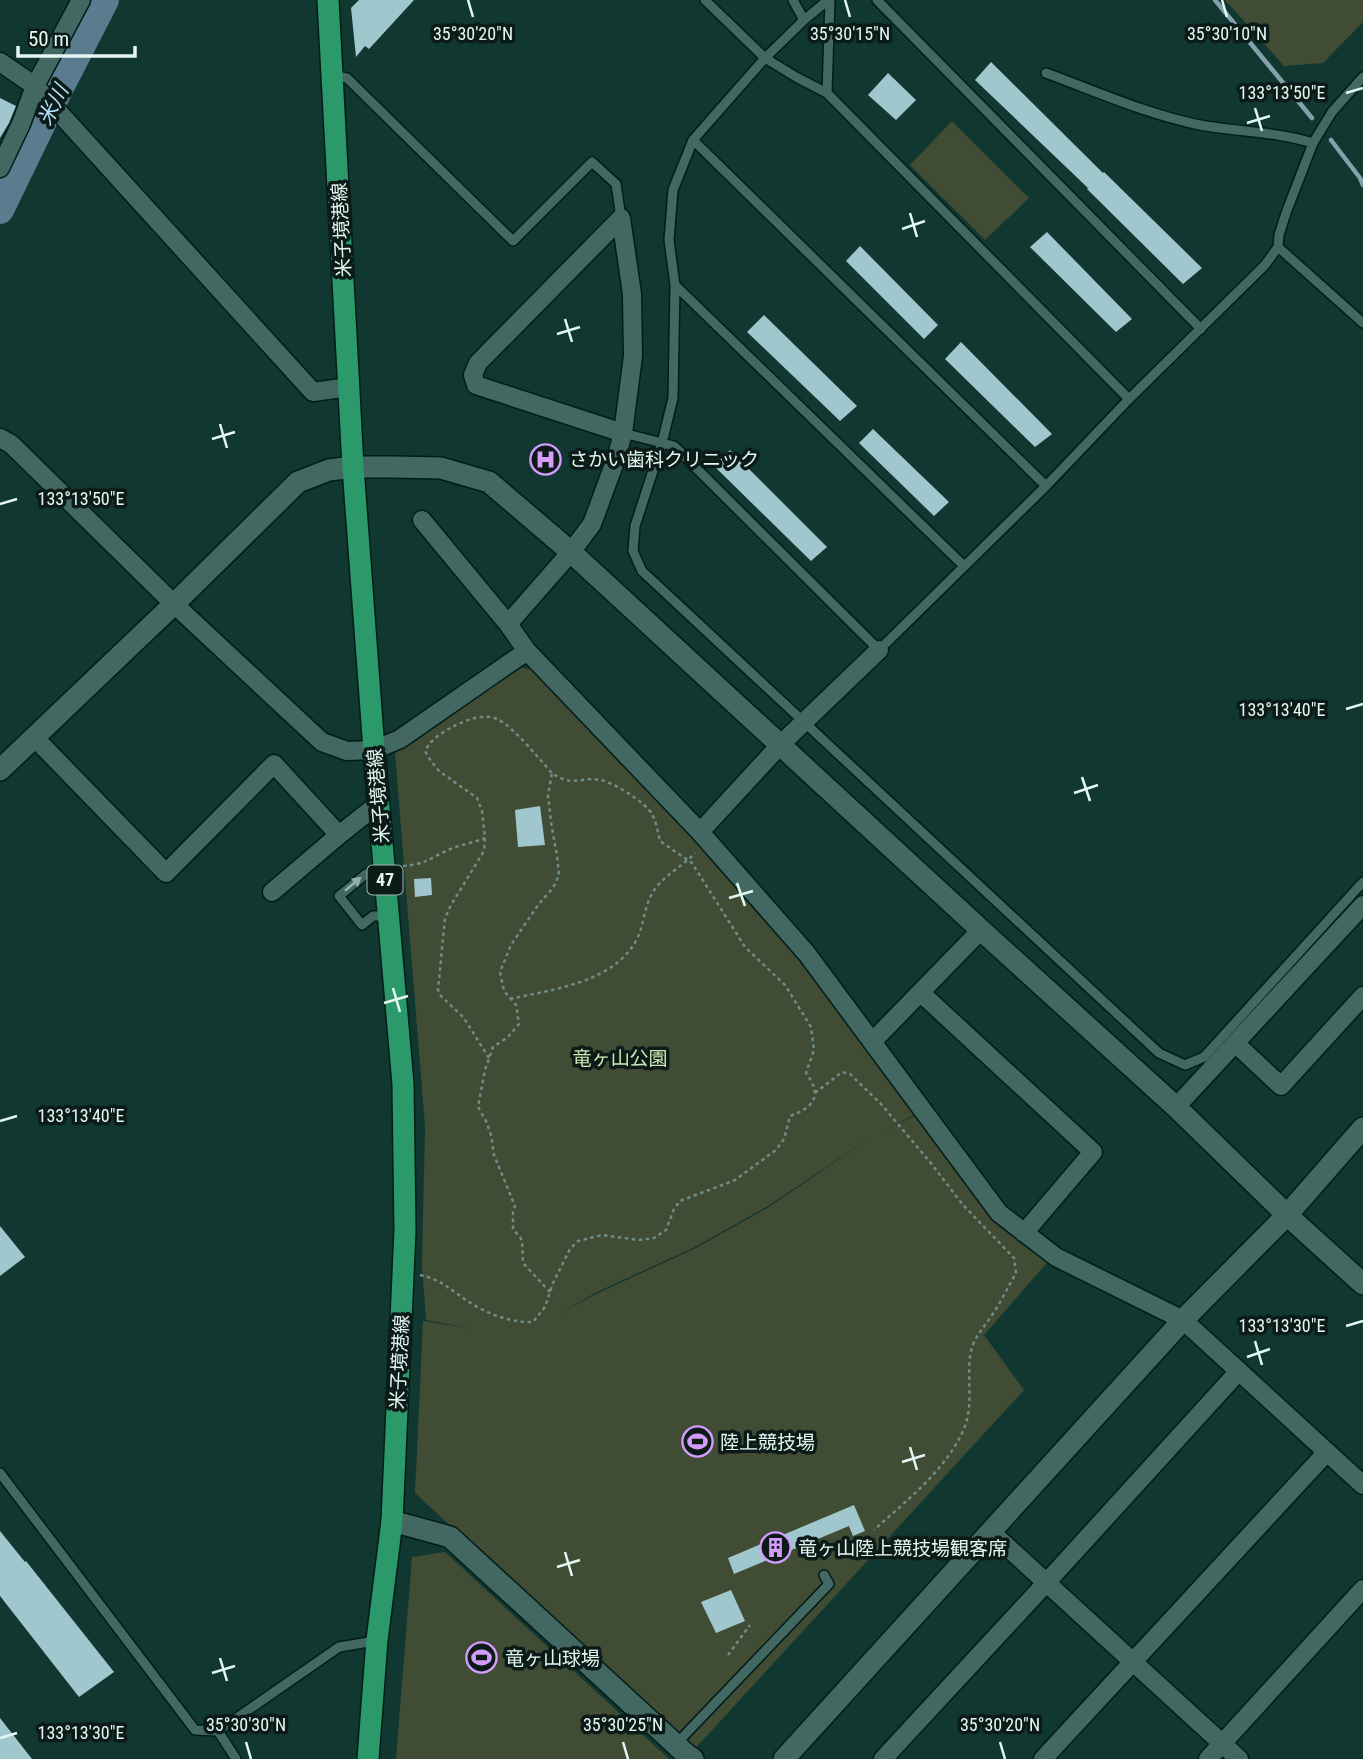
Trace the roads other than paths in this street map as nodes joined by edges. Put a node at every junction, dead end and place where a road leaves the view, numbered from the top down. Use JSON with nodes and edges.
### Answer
{"nodes":[{"id":1,"x":80,"y":0,"type":"edge"},
{"id":2,"x":328,"y":0,"type":"edge"},
{"id":3,"x":705,"y":0,"type":"edge"},
{"id":4,"x":793,"y":0,"type":"edge"},
{"id":5,"x":829,"y":0,"type":"edge"},
{"id":6,"x":877,"y":0,"type":"edge"},
{"id":7,"x":804,"y":20,"type":"junction"},
{"id":8,"x":765,"y":58,"type":"junction"},
{"id":9,"x":0,"y":62,"type":"edge"},
{"id":10,"x":1046,"y":73,"type":"dead end"},
{"id":11,"x":332,"y":75,"type":"junction"},
{"id":12,"x":1363,"y":77,"type":"edge"},
{"id":13,"x":35,"y":86,"type":"junction"},
{"id":14,"x":827,"y":93,"type":"junction"},
{"id":15,"x":694,"y":140,"type":"junction"},
{"id":16,"x":1313,"y":142,"type":"junction"},
{"id":17,"x":0,"y":168,"type":"edge"},
{"id":18,"x":621,"y":218,"type":"junction"},
{"id":19,"x":1278,"y":247,"type":"junction"},
{"id":20,"x":675,"y":285,"type":"junction"},
{"id":21,"x":1363,"y":323,"type":"edge"},
{"id":22,"x":1201,"y":329,"type":"junction"},
{"id":23,"x":349,"y":387,"type":"junction"},
{"id":24,"x":1129,"y":399,"type":"junction"},
{"id":25,"x":623,"y":433,"type":"junction"},
{"id":26,"x":0,"y":438,"type":"edge"},
{"id":27,"x":662,"y":443,"type":"junction"},
{"id":28,"x":353,"y":467,"type":"junction"},
{"id":29,"x":1046,"y":486,"type":"junction"},
{"id":30,"x":422,"y":520,"type":"dead end"},
{"id":31,"x":572,"y":552,"type":"junction"},
{"id":32,"x":964,"y":566,"type":"junction"},
{"id":33,"x":174,"y":604,"type":"junction"},
{"id":34,"x":508,"y":624,"type":"junction"},
{"id":35,"x":879,"y":650,"type":"junction"},
{"id":36,"x":527,"y":652,"type":"junction"},
{"id":37,"x":804,"y":722,"type":"junction"},
{"id":38,"x":35,"y":738,"type":"junction"},
{"id":39,"x":781,"y":744,"type":"junction"},
{"id":40,"x":374,"y":750,"type":"junction"},
{"id":41,"x":0,"y":770,"type":"edge"},
{"id":42,"x":378,"y":804,"type":"junction"},
{"id":43,"x":339,"y":835,"type":"junction"},
{"id":44,"x":704,"y":837,"type":"junction"},
{"id":45,"x":392,"y":869,"type":"junction"},
{"id":46,"x":1363,"y":882,"type":"edge"},
{"id":47,"x":272,"y":892,"type":"dead end"},
{"id":48,"x":1363,"y":905,"type":"edge"},
{"id":49,"x":388,"y":915,"type":"junction"},
{"id":50,"x":981,"y":930,"type":"junction"},
{"id":51,"x":921,"y":993,"type":"junction"},
{"id":52,"x":1363,"y":996,"type":"edge"},
{"id":53,"x":872,"y":1042,"type":"junction"},
{"id":54,"x":1236,"y":1043,"type":"junction"},
{"id":55,"x":1176,"y":1107,"type":"junction"},
{"id":56,"x":1363,"y":1128,"type":"edge"},
{"id":57,"x":1287,"y":1215,"type":"junction"},
{"id":58,"x":1024,"y":1233,"type":"junction"},
{"id":59,"x":1363,"y":1284,"type":"edge"},
{"id":60,"x":1183,"y":1320,"type":"junction"},
{"id":61,"x":1239,"y":1371,"type":"junction"},
{"id":62,"x":1327,"y":1452,"type":"junction"},
{"id":63,"x":0,"y":1473,"type":"edge"},
{"id":64,"x":1363,"y":1485,"type":"edge"},
{"id":65,"x":392,"y":1521,"type":"junction"},
{"id":66,"x":990,"y":1531,"type":"junction"},
{"id":67,"x":824,"y":1575,"type":"dead end"},
{"id":68,"x":1046,"y":1583,"type":"junction"},
{"id":69,"x":1363,"y":1589,"type":"edge"},
{"id":70,"x":377,"y":1640,"type":"junction"},
{"id":71,"x":1133,"y":1662,"type":"junction"},
{"id":72,"x":218,"y":1731,"type":"junction"},
{"id":73,"x":1222,"y":1744,"type":"junction"},
{"id":74,"x":676,"y":1745,"type":"junction"},
{"id":75,"x":236,"y":1759,"type":"edge"},
{"id":76,"x":368,"y":1759,"type":"edge"},
{"id":77,"x":693,"y":1759,"type":"edge"},
{"id":78,"x":784,"y":1759,"type":"edge"},
{"id":79,"x":883,"y":1759,"type":"edge"},
{"id":80,"x":1043,"y":1759,"type":"edge"},
{"id":81,"x":1208,"y":1759,"type":"edge"},
{"id":82,"x":1239,"y":1759,"type":"edge"}],
"edges":[{"from":1,"to":13,"type":"street"},
{"from":2,"to":11,"type":"main road","name":"米子境港線","number":"47"},
{"from":3,"to":8,"type":"lane"},
{"from":4,"to":7,"type":"lane"},
{"from":5,"to":7,"type":"lane"},
{"from":5,"to":14,"type":"lane"},
{"from":6,"to":22,"type":"lane"},
{"from":7,"to":8,"type":"lane"},
{"from":8,"to":14,"type":"lane"},
{"from":8,"to":15,"type":"lane"},
{"from":9,"to":13,"type":"street"},
{"from":10,"to":16,"type":"lane"},
{"from":11,"to":18,"type":"lane"},
{"from":11,"to":23,"type":"main road","name":"米子境港線","number":"47"},
{"from":12,"to":16,"type":"lane"},
{"from":13,"to":17,"type":"street"},
{"from":13,"to":23,"type":"street"},
{"from":14,"to":24,"type":"lane"},
{"from":15,"to":20,"type":"lane"},
{"from":15,"to":29,"type":"lane"},
{"from":16,"to":19,"type":"lane"},
{"from":18,"to":25,"type":"street"},
{"from":18,"to":25,"type":"street"},
{"from":19,"to":21,"type":"lane"},
{"from":19,"to":22,"type":"lane"},
{"from":20,"to":27,"type":"lane"},
{"from":20,"to":32,"type":"lane"},
{"from":22,"to":24,"type":"lane"},
{"from":23,"to":28,"type":"main road","name":"米子境港線","number":"47"},
{"from":24,"to":29,"type":"lane"},
{"from":25,"to":27,"type":"lane"},
{"from":25,"to":31,"type":"street"},
{"from":26,"to":33,"type":"street"},
{"from":27,"to":35,"type":"lane"},
{"from":27,"to":37,"type":"lane"},
{"from":28,"to":31,"type":"street"},
{"from":28,"to":33,"type":"street"},
{"from":28,"to":40,"type":"main road","name":"米子境港線","number":"47"},
{"from":29,"to":32,"type":"lane"},
{"from":30,"to":34,"type":"street"},
{"from":31,"to":34,"type":"street"},
{"from":31,"to":39,"type":"street"},
{"from":32,"to":35,"type":"lane"},
{"from":33,"to":38,"type":"street"},
{"from":33,"to":40,"type":"street"},
{"from":34,"to":36,"type":"street"},
{"from":35,"to":37,"type":"street"},
{"from":36,"to":40,"type":"street"},
{"from":36,"to":44,"type":"street"},
{"from":37,"to":39,"type":"street"},
{"from":37,"to":46,"type":"lane"},
{"from":38,"to":41,"type":"street"},
{"from":38,"to":43,"type":"street"},
{"from":39,"to":44,"type":"street"},
{"from":39,"to":50,"type":"street"},
{"from":40,"to":42,"type":"main road","name":"米子境港線","number":"47"},
{"from":42,"to":43,"type":"street"},
{"from":42,"to":45,"type":"main road","name":"米子境港線","number":"47"},
{"from":43,"to":47,"type":"street"},
{"from":44,"to":53,"type":"street"},
{"from":45,"to":49,"type":"main road","name":"米子境港線","number":"47"},
{"from":49,"to":45,"type":"lane","one_way":true},
{"from":48,"to":54,"type":"street"},
{"from":49,"to":65,"type":"main road","name":"米子境港線","number":"47"},
{"from":50,"to":51,"type":"street"},
{"from":50,"to":55,"type":"street"},
{"from":51,"to":53,"type":"street"},
{"from":51,"to":58,"type":"street"},
{"from":52,"to":54,"type":"street"},
{"from":53,"to":58,"type":"street"},
{"from":54,"to":55,"type":"street"},
{"from":55,"to":57,"type":"street"},
{"from":56,"to":57,"type":"street"},
{"from":57,"to":59,"type":"street"},
{"from":57,"to":60,"type":"street"},
{"from":58,"to":60,"type":"street"},
{"from":60,"to":61,"type":"street"},
{"from":60,"to":66,"type":"street"},
{"from":61,"to":62,"type":"street"},
{"from":61,"to":68,"type":"street"},
{"from":62,"to":64,"type":"street"},
{"from":62,"to":71,"type":"street"},
{"from":63,"to":72,"type":"lane"},
{"from":65,"to":70,"type":"main road","name":"米子境港線","number":"47"},
{"from":65,"to":74,"type":"street"},
{"from":66,"to":68,"type":"street"},
{"from":66,"to":78,"type":"street"},
{"from":67,"to":74,"type":"lane"},
{"from":68,"to":71,"type":"street"},
{"from":68,"to":79,"type":"street"},
{"from":69,"to":73,"type":"street"},
{"from":70,"to":72,"type":"lane"},
{"from":70,"to":76,"type":"main road","name":"米子境港線","number":"47"},
{"from":71,"to":73,"type":"street"},
{"from":71,"to":80,"type":"street"},
{"from":72,"to":75,"type":"lane"},
{"from":73,"to":81,"type":"street"},
{"from":73,"to":82,"type":"street"},
{"from":74,"to":77,"type":"street"}]}
